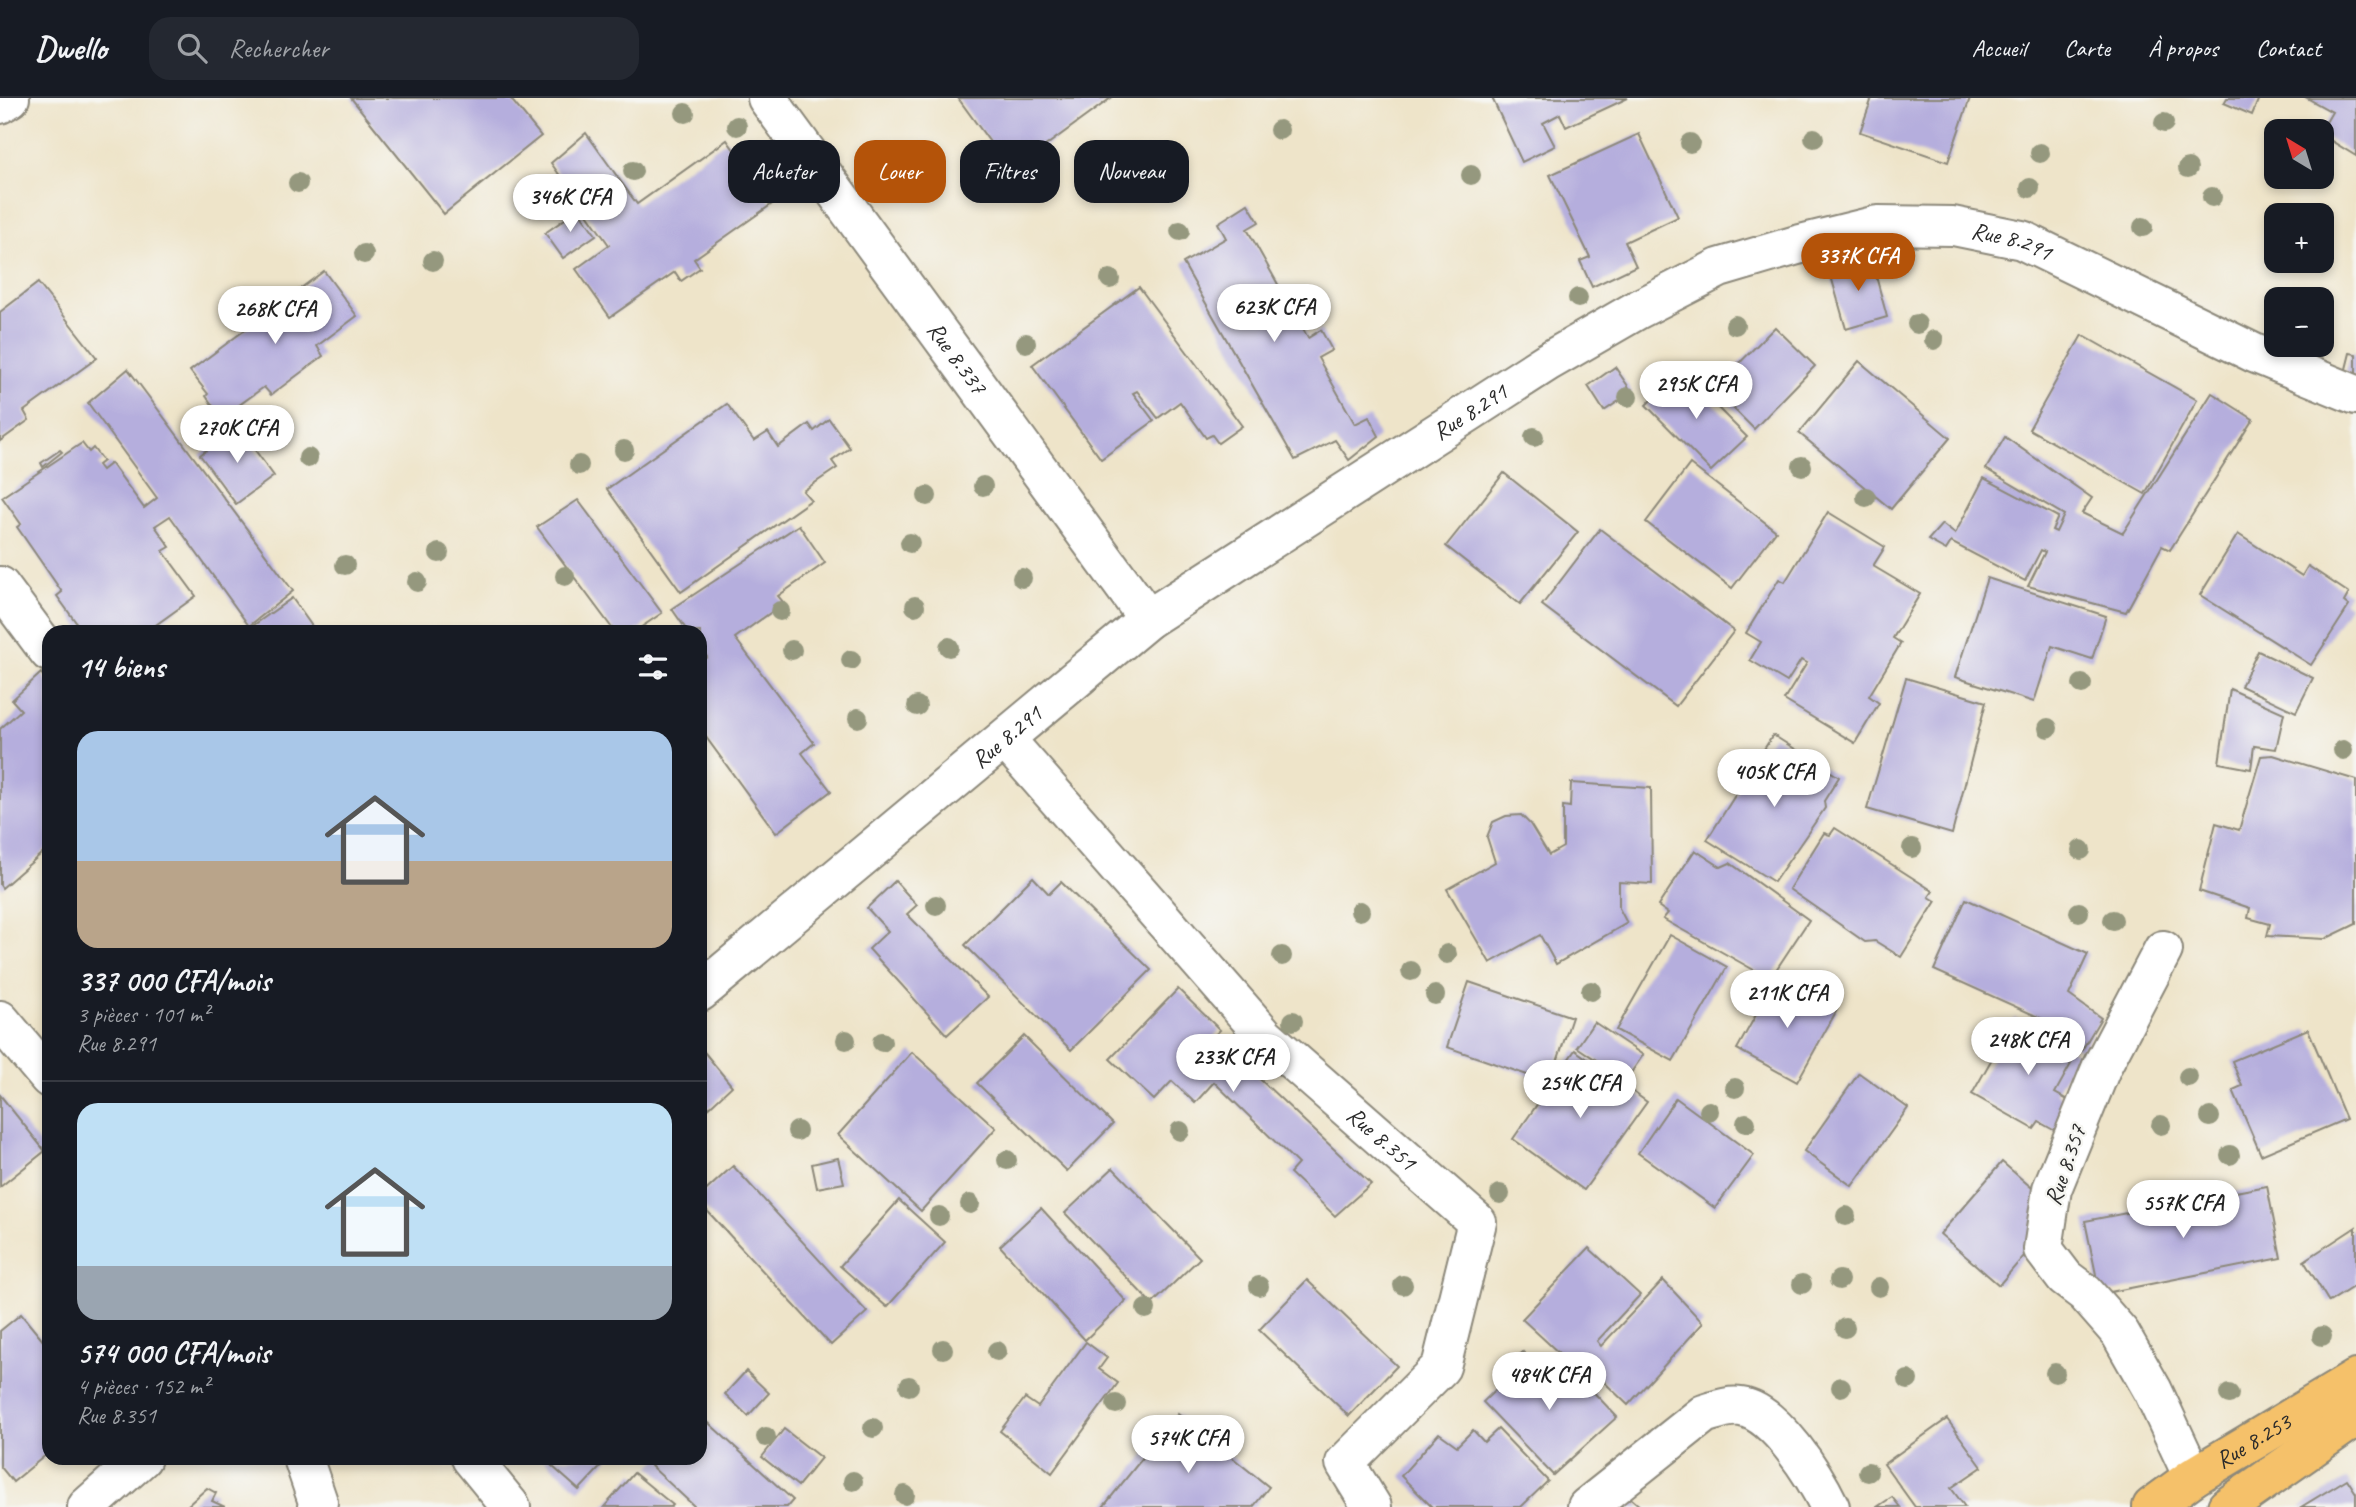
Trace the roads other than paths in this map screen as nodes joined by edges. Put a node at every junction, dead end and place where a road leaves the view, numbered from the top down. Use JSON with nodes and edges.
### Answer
{"nodes":[{"id":1,"x":9,"y":98,"type":"edge"},
{"id":2,"x":767,"y":98,"type":"edge"},
{"id":3,"x":0,"y":104,"type":"edge"},
{"id":4,"x":2356,"y":395,"type":"edge"},
{"id":5,"x":0,"y":586,"type":"edge"},
{"id":6,"x":1148,"y":619,"type":"junction"},
{"id":7,"x":42,"y":643,"type":"edge"},
{"id":8,"x":1005,"y":739,"type":"junction"},
{"id":9,"x":2163,"y":950,"type":"dead end"},
{"id":10,"x":707,"y":986,"type":"edge"},
{"id":11,"x":0,"y":1020,"type":"edge"},
{"id":12,"x":42,"y":1070,"type":"edge"},
{"id":13,"x":2356,"y":1379,"type":"edge"},
{"id":14,"x":2356,"y":1417,"type":"edge"},
{"id":15,"x":134,"y":1465,"type":"edge"},
{"id":16,"x":305,"y":1465,"type":"edge"},
{"id":17,"x":477,"y":1465,"type":"edge"},
{"id":18,"x":2193,"y":1476,"type":"junction"},
{"id":19,"x":87,"y":1507,"type":"edge"},
{"id":20,"x":317,"y":1507,"type":"edge"},
{"id":21,"x":510,"y":1507,"type":"edge"},
{"id":22,"x":1372,"y":1507,"type":"edge"},
{"id":23,"x":1587,"y":1507,"type":"edge"},
{"id":24,"x":1830,"y":1507,"type":"edge"},
{"id":25,"x":2152,"y":1507,"type":"edge"},
{"id":26,"x":2227,"y":1507,"type":"edge"}],
"edges":[{"from":1,"to":3,"type":"street"},
{"from":2,"to":6,"type":"street","name":"Rue 8.337"},
{"from":4,"to":6,"type":"street","name":"Rue 8.291"},
{"from":5,"to":7,"type":"street"},
{"from":6,"to":8,"type":"street","name":"Rue 8.291"},
{"from":8,"to":10,"type":"street","name":"Rue 8.291"},
{"from":8,"to":22,"type":"street","name":"Rue 8.351"},
{"from":9,"to":18,"type":"street","name":"Rue 8.357"},
{"from":11,"to":12,"type":"street"},
{"from":13,"to":18,"type":"highway","name":"Rue 8.253"},
{"from":14,"to":26,"type":"highway","name":"Rue 8.253"},
{"from":15,"to":19,"type":"street"},
{"from":16,"to":20,"type":"street"},
{"from":17,"to":21,"type":"street"},
{"from":18,"to":25,"type":"highway","name":"Rue 8.253"},
{"from":23,"to":24,"type":"street"}]}
